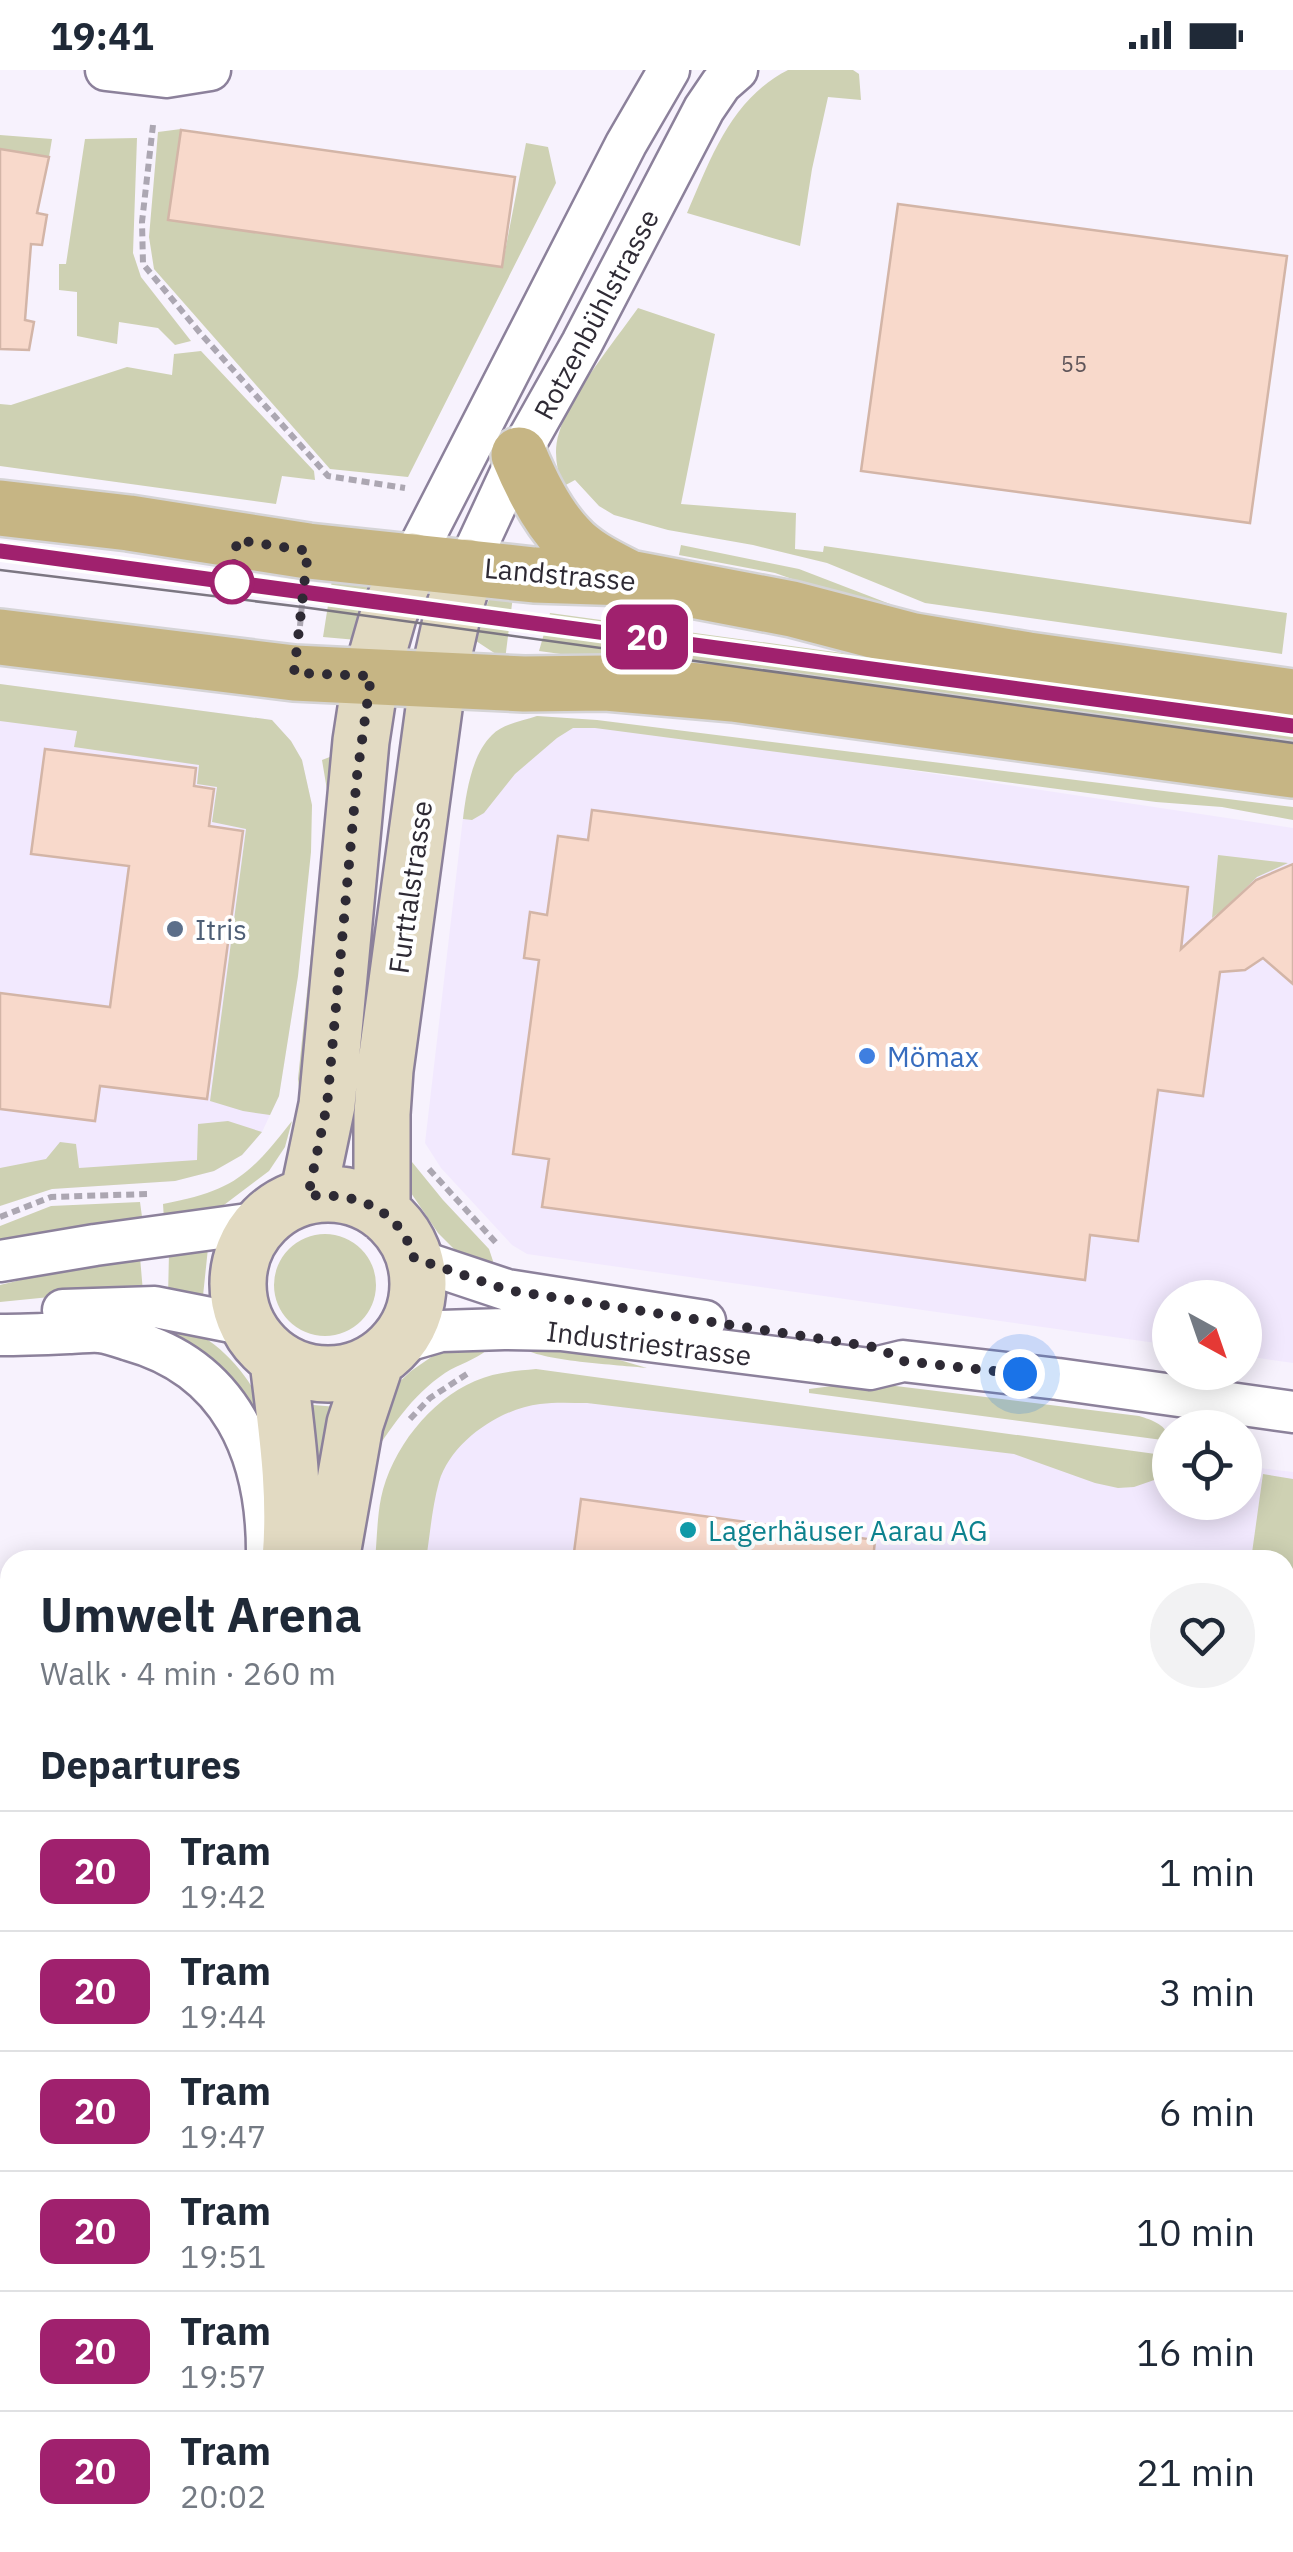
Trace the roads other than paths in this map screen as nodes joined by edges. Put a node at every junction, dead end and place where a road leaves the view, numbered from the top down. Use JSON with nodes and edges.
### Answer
{"nodes":[{"id":1,"x":106,"y":70,"type":"edge"},
{"id":2,"x":210,"y":70,"type":"edge"},
{"id":3,"x":670,"y":70,"type":"edge"},
{"id":4,"x":730,"y":71,"type":"edge"},
{"id":5,"x":520,"y":455,"type":"junction"},
{"id":6,"x":0,"y":508,"type":"edge"},
{"id":7,"x":412,"y":561,"type":"junction"},
{"id":8,"x":467,"y":566,"type":"junction"},
{"id":9,"x":629,"y":578,"type":"junction"},
{"id":10,"x":0,"y":637,"type":"edge"},
{"id":11,"x":371,"y":676,"type":"junction"},
{"id":12,"x":438,"y":680,"type":"junction"},
{"id":13,"x":1293,"y":697,"type":"edge"},
{"id":14,"x":1293,"y":770,"type":"edge"},
{"id":15,"x":285,"y":1209,"type":"junction"},
{"id":16,"x":382,"y":1212,"type":"junction"},
{"id":17,"x":414,"y":1258,"type":"junction"},
{"id":18,"x":0,"y":1261,"type":"edge"},
{"id":19,"x":0,"y":1320,"type":"edge"},
{"id":20,"x":0,"y":1335,"type":"edge"},
{"id":21,"x":262,"y":1343,"type":"junction"},
{"id":22,"x":386,"y":1352,"type":"junction"},
{"id":23,"x":903,"y":1361,"type":"junction"},
{"id":24,"x":1293,"y":1412,"type":"edge"},
{"id":25,"x":267,"y":1550,"type":"edge"},
{"id":26,"x":291,"y":1550,"type":"edge"},
{"id":27,"x":332,"y":1550,"type":"edge"}],
"edges":[{"from":1,"to":2,"type":"street"},
{"from":3,"to":7,"type":"street","name":"Rotzenbühlstrasse"},
{"from":4,"to":5,"type":"street","name":"Rotzenbühlstrasse"},
{"from":5,"to":8,"type":"street","name":"Rotzenbühlstrasse"},
{"from":5,"to":9,"type":"main road"},
{"from":6,"to":7,"type":"main road","name":"Landstrasse"},
{"from":7,"to":8,"type":"main road","name":"Landstrasse"},
{"from":7,"to":11,"type":"main road"},
{"from":8,"to":9,"type":"main road","name":"Landstrasse"},
{"from":8,"to":12,"type":"main road","name":"Furttalstrasse"},
{"from":9,"to":13,"type":"main road","name":"Landstrasse"},
{"from":10,"to":11,"type":"main road"},
{"from":11,"to":12,"type":"main road"},
{"from":11,"to":15,"type":"main road"},
{"from":12,"to":14,"type":"main road"},
{"from":12,"to":16,"type":"main road","name":"Furttalstrasse"},
{"from":15,"to":16,"type":"main road"},
{"from":15,"to":18,"type":"street"},
{"from":15,"to":21,"type":"main road"},
{"from":16,"to":17,"type":"main road"},
{"from":17,"to":22,"type":"main road"},
{"from":17,"to":23,"type":"street","name":"Industriestrasse"},
{"from":19,"to":21,"type":"street"},
{"from":20,"to":25,"type":"street"},
{"from":21,"to":22,"type":"main road"},
{"from":21,"to":26,"type":"main road"},
{"from":22,"to":23,"type":"street","name":"Industriestrasse"},
{"from":22,"to":27,"type":"main road"},
{"from":23,"to":24,"type":"street","name":"Industriestrasse"}]}
